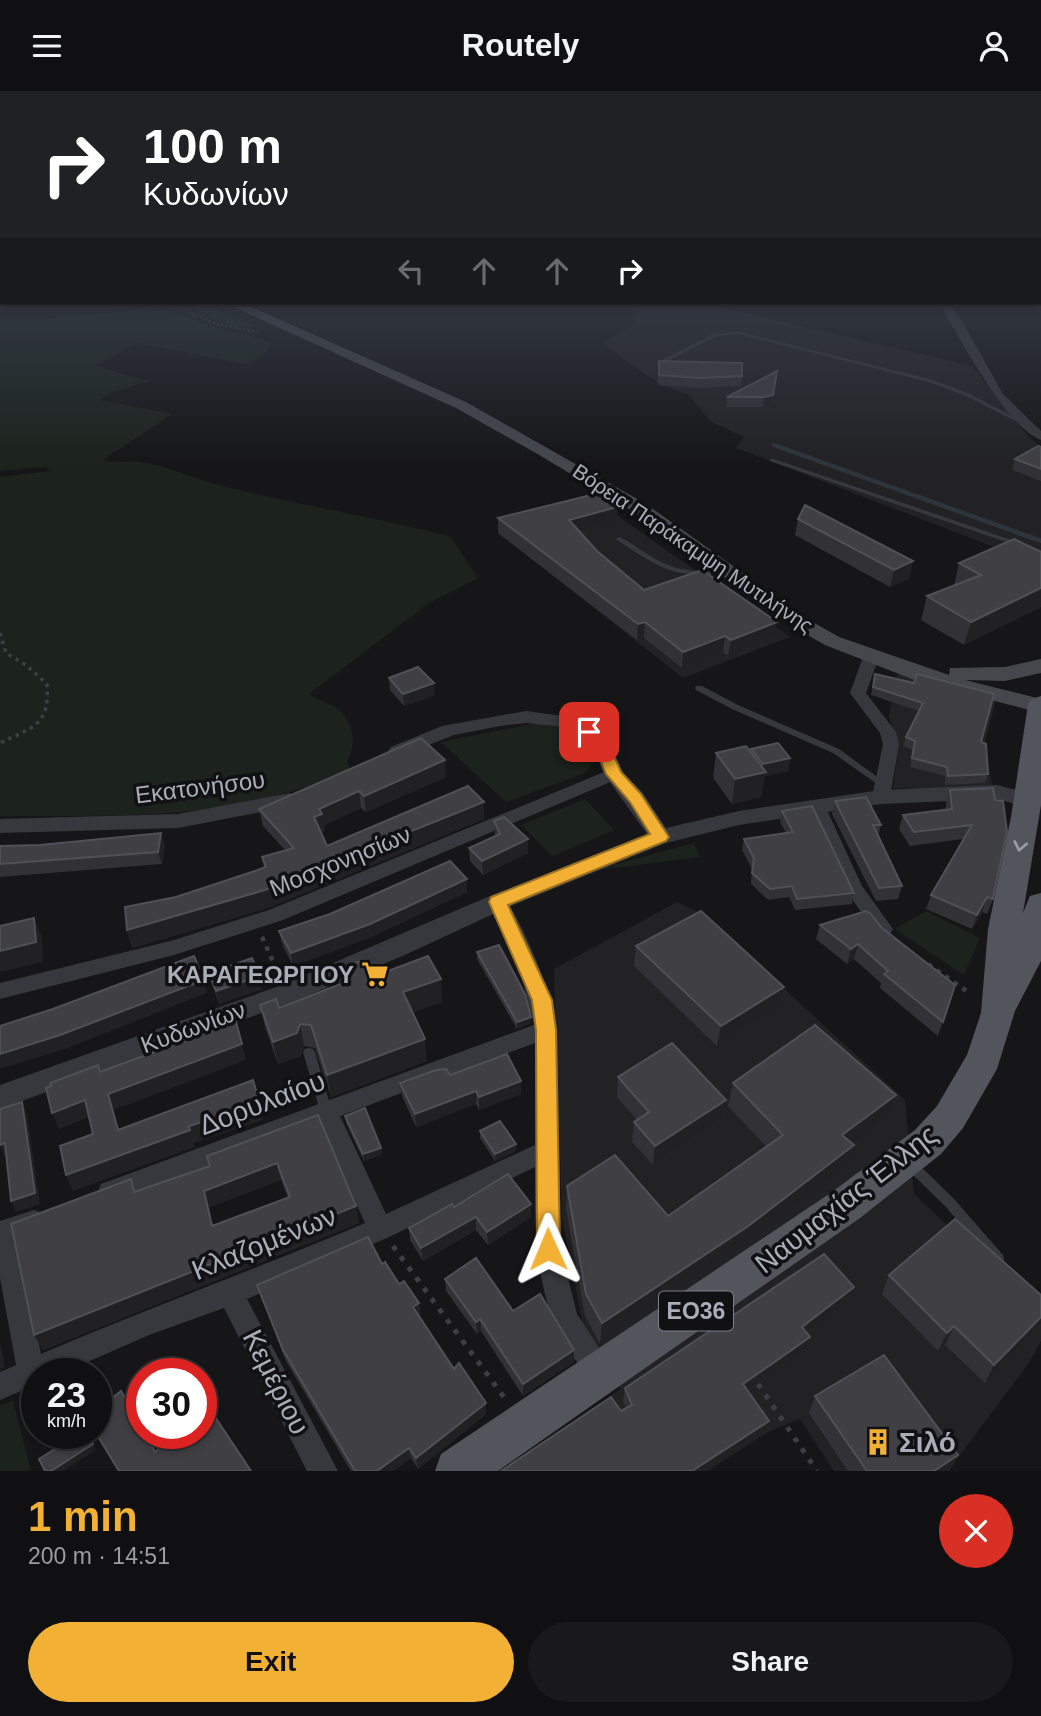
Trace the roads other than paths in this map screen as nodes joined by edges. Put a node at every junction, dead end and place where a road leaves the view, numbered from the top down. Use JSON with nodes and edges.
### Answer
{"nodes":[{"id":1,"x":302,"y":334,"type":"edge"},
{"id":2,"x":719,"y":334,"type":"edge"},
{"id":3,"x":745,"y":334,"type":"edge"},
{"id":4,"x":965,"y":334,"type":"edge"},
{"id":5,"x":659,"y":363,"type":"edge"},
{"id":6,"x":1026,"y":424,"type":"junction"},
{"id":7,"x":1041,"y":437,"type":"edge"},
{"id":8,"x":772,"y":460,"type":"dead end"},
{"id":9,"x":619,"y":539,"type":"dead end"},
{"id":10,"x":1041,"y":552,"type":"edge"},
{"id":11,"x":728,"y":571,"type":"junction"},
{"id":12,"x":881,"y":660,"type":"junction"},
{"id":13,"x":1041,"y":666,"type":"edge"},
{"id":14,"x":958,"y":673,"type":"junction"},
{"id":15,"x":699,"y":688,"type":"dead end"},
{"id":16,"x":1041,"y":692,"type":"edge"},
{"id":17,"x":1041,"y":705,"type":"edge"},
{"id":18,"x":378,"y":760,"type":"edge"},
{"id":19,"x":614,"y":774,"type":"junction"},
{"id":20,"x":882,"y":790,"type":"junction"},
{"id":21,"x":310,"y":795,"type":"edge"},
{"id":22,"x":1027,"y":800,"type":"junction"},
{"id":23,"x":817,"y":808,"type":"junction"},
{"id":24,"x":0,"y":826,"type":"edge"},
{"id":25,"x":660,"y":837,"type":"junction"},
{"id":26,"x":498,"y":902,"type":"junction"},
{"id":27,"x":1041,"y":904,"type":"edge"},
{"id":28,"x":924,"y":961,"type":"edge"},
{"id":29,"x":0,"y":991,"type":"edge"},
{"id":30,"x":998,"y":1013,"type":"junction"},
{"id":31,"x":546,"y":1030,"type":"junction"},
{"id":32,"x":309,"y":1052,"type":"dead end"},
{"id":33,"x":0,"y":1097,"type":"edge"},
{"id":34,"x":326,"y":1111,"type":"junction"},
{"id":35,"x":548,"y":1150,"type":"junction"},
{"id":36,"x":906,"y":1160,"type":"junction"},
{"id":37,"x":91,"y":1199,"type":"edge"},
{"id":38,"x":52,"y":1214,"type":"edge"},
{"id":39,"x":380,"y":1229,"type":"junction"},
{"id":40,"x":0,"y":1233,"type":"edge"},
{"id":41,"x":0,"y":1239,"type":"edge"},
{"id":42,"x":1009,"y":1271,"type":"edge"},
{"id":43,"x":230,"y":1293,"type":"junction"},
{"id":44,"x":28,"y":1358,"type":"edge"},
{"id":45,"x":65,"y":1358,"type":"edge"},
{"id":46,"x":602,"y":1374,"type":"junction"},
{"id":47,"x":21,"y":1377,"type":"edge"},
{"id":48,"x":0,"y":1386,"type":"edge"},
{"id":49,"x":323,"y":1471,"type":"edge"},
{"id":50,"x":457,"y":1471,"type":"edge"}],
"edges":[{"from":1,"to":11,"type":"main road","name":"Βόρεια Παράκαμψη Μυτιλήνης"},
{"from":2,"to":5,"type":"lane"},
{"from":3,"to":6,"type":"lane"},
{"from":4,"to":6,"type":"street"},
{"from":6,"to":7,"type":"street"},
{"from":8,"to":10,"type":"lane"},
{"from":9,"to":11,"type":"lane"},
{"from":11,"to":12,"type":"main road","name":"Βόρεια Παράκαμψη Μυτιλήνης"},
{"from":12,"to":14,"type":"main road","name":"Βόρεια Παράκαμψη Μυτιλήνης"},
{"from":12,"to":17,"type":"main road","name":"Βόρεια Παράκαμψη Μυτιλήνης"},
{"from":12,"to":20,"type":"street"},
{"from":13,"to":14,"type":"main road"},
{"from":14,"to":16,"type":"main road","name":"Βόρεια Παράκαμψη Μυτιλήνης"},
{"from":15,"to":20,"type":"lane"},
{"from":17,"to":22,"type":"main road","name":"Ναυμαχίας Έλλης","number":"ΕΟ36"},
{"from":18,"to":19,"type":"street"},
{"from":19,"to":25,"type":"street"},
{"from":19,"to":29,"type":"street","name":"Μοσχονησίων"},
{"from":20,"to":22,"type":"street","name":"Κυδωνίων"},
{"from":20,"to":23,"type":"street","name":"Κυδωνίων"},
{"from":21,"to":24,"type":"street","name":"Εκατονήσου"},
{"from":22,"to":30,"type":"main road","name":"Ναυμαχίας Έλλης","number":"ΕΟ36","one_way":true},
{"from":23,"to":25,"type":"street","name":"Κυδωνίων"},
{"from":23,"to":28,"type":"street"},
{"from":25,"to":26,"type":"street","name":"Κυδωνίων"},
{"from":26,"to":31,"type":"street"},
{"from":26,"to":33,"type":"street","name":"Κυδωνίων"},
{"from":27,"to":30,"type":"main road","number":"ΕΟ36"},
{"from":30,"to":36,"type":"main road","name":"Ναυμαχίας Έλλης","number":"ΕΟ36"},
{"from":31,"to":34,"type":"street","name":"Δορυλαίου"},
{"from":31,"to":35,"type":"street"},
{"from":32,"to":34,"type":"lane"},
{"from":34,"to":37,"type":"street","name":"Δορυλαίου"},
{"from":34,"to":39,"type":"street"},
{"from":35,"to":39,"type":"street","name":"Κλαζομένων"},
{"from":35,"to":46,"type":"street"},
{"from":36,"to":42,"type":"lane"},
{"from":36,"to":46,"type":"main road","name":"Ναυμαχίας Έλλης","number":"ΕΟ36"},
{"from":38,"to":40,"type":"street"},
{"from":39,"to":43,"type":"street","name":"Κλαζομένων"},
{"from":41,"to":44,"type":"street"},
{"from":43,"to":45,"type":"street","name":"Κλαζομένων"},
{"from":43,"to":49,"type":"street","name":"Κεμέριου"},
{"from":46,"to":50,"type":"main road","name":"Ναυμαχίας Έλλης","number":"ΕΟ36"},
{"from":47,"to":48,"type":"street","name":"Κλαζομένων"}]}
